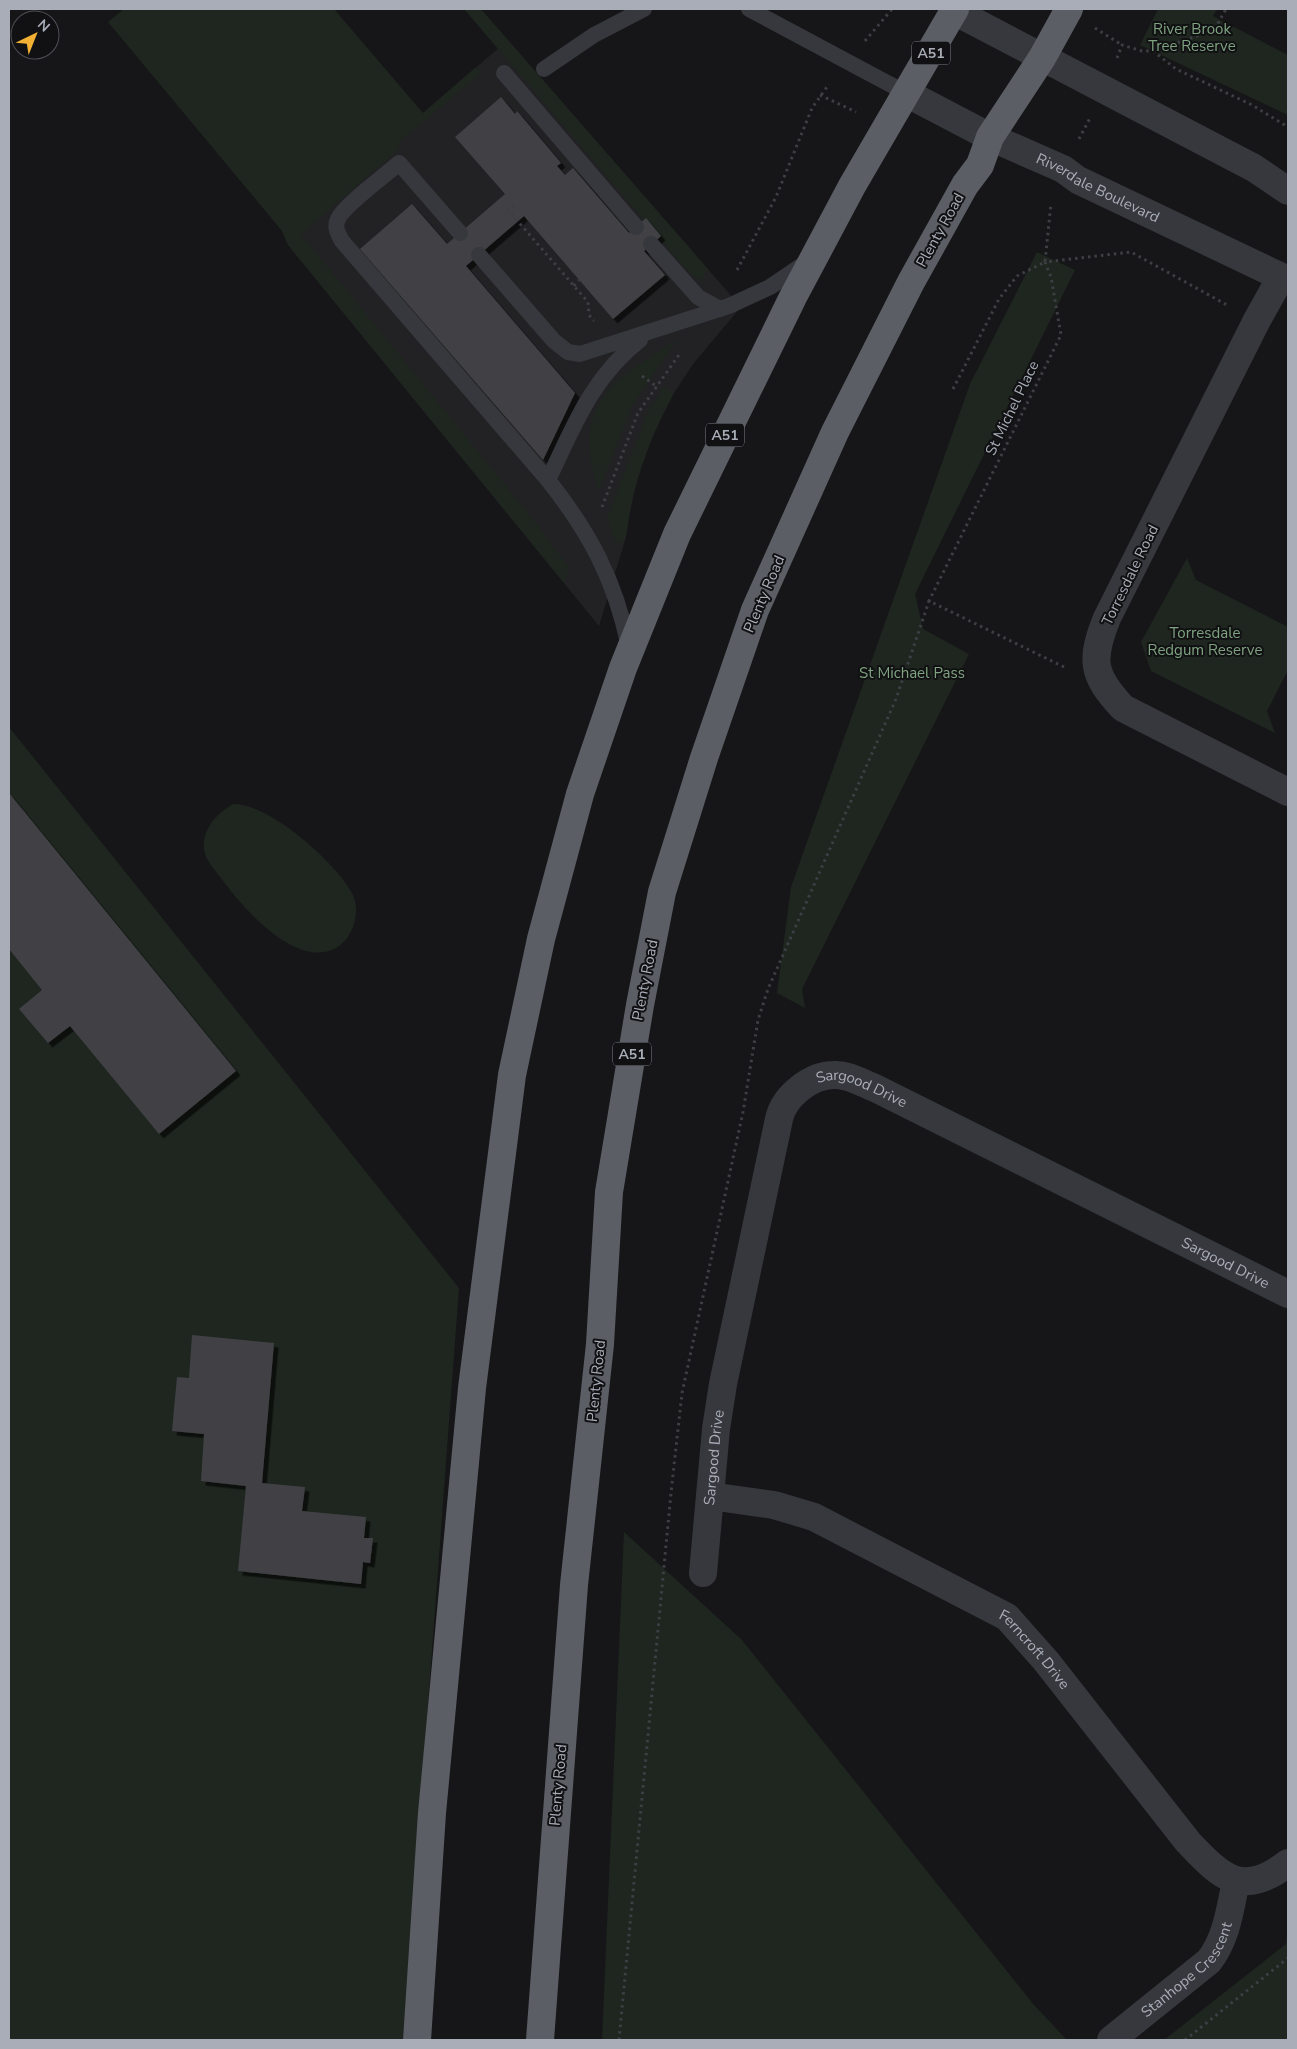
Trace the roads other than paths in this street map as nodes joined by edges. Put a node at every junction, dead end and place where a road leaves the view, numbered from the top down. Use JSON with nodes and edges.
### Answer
{"nodes":[{"id":1,"x":644,"y":9,"type":"edge"},
{"id":2,"x":749,"y":9,"type":"edge"},
{"id":3,"x":953,"y":9,"type":"edge"},
{"id":4,"x":1069,"y":9,"type":"edge"},
{"id":5,"x":1042,"y":58,"type":"junction"},
{"id":6,"x":544,"y":69,"type":"dead end"},
{"id":7,"x":504,"y":73,"type":"dead end"},
{"id":8,"x":908,"y":94,"type":"junction"},
{"id":9,"x":990,"y":137,"type":"junction"},
{"id":10,"x":1288,"y":191,"type":"edge"},
{"id":11,"x":636,"y":227,"type":"dead end"},
{"id":12,"x":460,"y":233,"type":"dead end"},
{"id":13,"x":651,"y":244,"type":"dead end"},
{"id":14,"x":817,"y":254,"type":"junction"},
{"id":15,"x":479,"y":255,"type":"dead end"},
{"id":16,"x":1285,"y":278,"type":"edge"},
{"id":17,"x":714,"y":310,"type":"junction"},
{"id":18,"x":618,"y":350,"type":"junction"},
{"id":19,"x":548,"y":480,"type":"junction"},
{"id":20,"x":630,"y":652,"type":"junction"},
{"id":21,"x":1288,"y":792,"type":"edge"},
{"id":22,"x":1288,"y":1294,"type":"edge"},
{"id":23,"x":710,"y":1496,"type":"junction"},
{"id":24,"x":703,"y":1572,"type":"dead end"},
{"id":25,"x":1288,"y":1864,"type":"edge"},
{"id":26,"x":1236,"y":1881,"type":"junction"},
{"id":27,"x":417,"y":2040,"type":"edge"},
{"id":28,"x":540,"y":2040,"type":"edge"},
{"id":29,"x":1111,"y":2040,"type":"edge"}],
"edges":[{"from":1,"to":6,"type":"lane"},
{"from":2,"to":8,"type":"lane"},
{"from":3,"to":5,"type":"street"},
{"from":3,"to":8,"type":"highway","number":"A51"},
{"from":4,"to":5,"type":"highway","name":"Plenty Road","number":"A51"},
{"from":5,"to":9,"type":"highway","name":"Plenty Road","number":"A51"},
{"from":5,"to":10,"type":"street"},
{"from":7,"to":11,"type":"lane"},
{"from":8,"to":9,"type":"street","name":"Riverdale Boulevard"},
{"from":8,"to":14,"type":"highway","number":"A51"},
{"from":9,"to":16,"type":"street","name":"Riverdale Boulevard"},
{"from":9,"to":28,"type":"highway","name":"Plenty Road","number":"A51"},
{"from":12,"to":19,"type":"lane"},
{"from":13,"to":17,"type":"lane"},
{"from":14,"to":17,"type":"lane"},
{"from":14,"to":20,"type":"highway","number":"A51"},
{"from":15,"to":18,"type":"lane"},
{"from":16,"to":21,"type":"street","name":"Torresdale Road"},
{"from":17,"to":18,"type":"lane"},
{"from":18,"to":19,"type":"lane"},
{"from":19,"to":20,"type":"lane"},
{"from":20,"to":27,"type":"highway","number":"A51"},
{"from":22,"to":23,"type":"street","name":"Sargood Drive"},
{"from":23,"to":24,"type":"street","name":"Sargood Drive"},
{"from":23,"to":26,"type":"street","name":"Ferncroft Drive"},
{"from":25,"to":26,"type":"street"},
{"from":26,"to":29,"type":"street","name":"Stanhope Crescent"}]}
